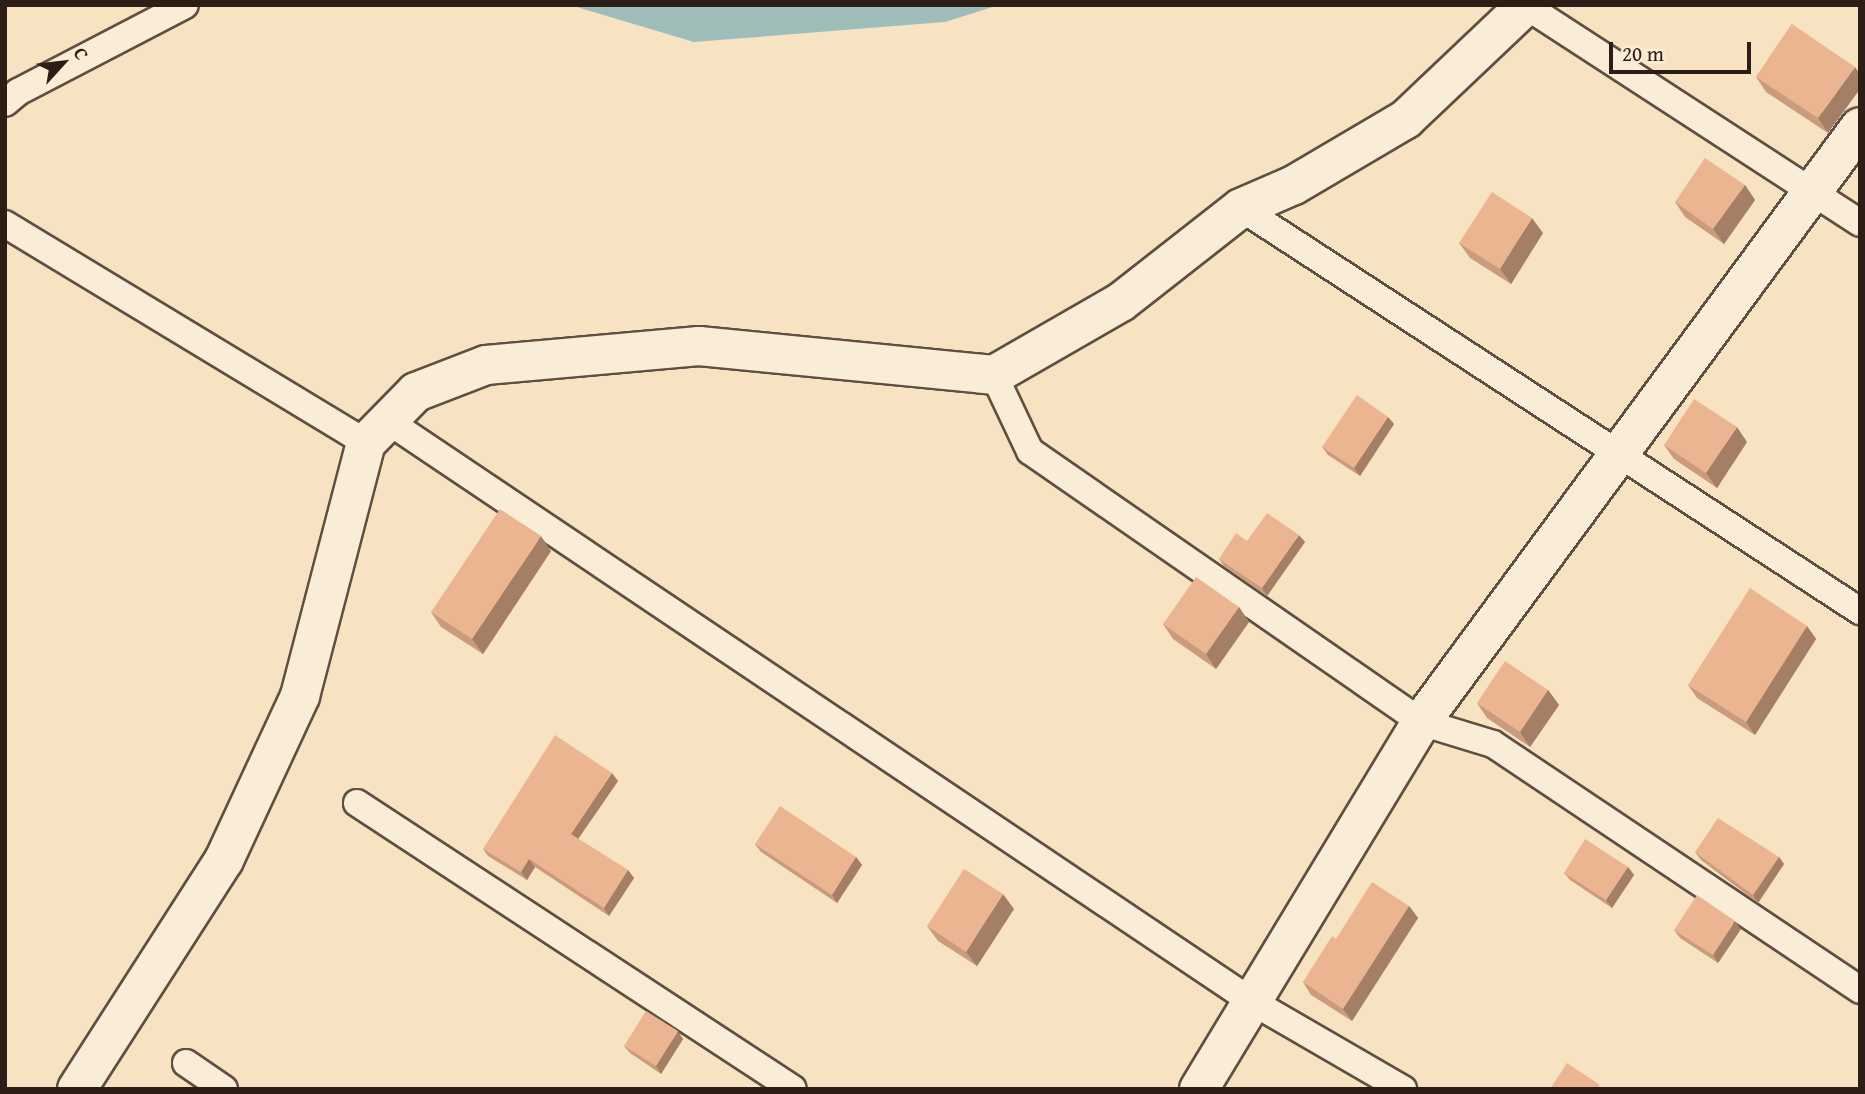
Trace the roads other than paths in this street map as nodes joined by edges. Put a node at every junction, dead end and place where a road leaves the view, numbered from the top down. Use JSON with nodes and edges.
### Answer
{"nodes":[{"id":1,"x":185,"y":5,"type":"edge"},
{"id":2,"x":1526,"y":5,"type":"edge"},
{"id":3,"x":5,"y":103,"type":"edge"},
{"id":4,"x":1860,"y":127,"type":"edge"},
{"id":5,"x":1811,"y":191,"type":"junction"},
{"id":6,"x":1241,"y":208,"type":"junction"},
{"id":7,"x":1860,"y":223,"type":"edge"},
{"id":8,"x":5,"y":224,"type":"edge"},
{"id":9,"x":994,"y":375,"type":"junction"},
{"id":10,"x":377,"y":432,"type":"junction"},
{"id":11,"x":1616,"y":454,"type":"junction"},
{"id":12,"x":1860,"y":611,"type":"edge"},
{"id":13,"x":1421,"y":722,"type":"junction"},
{"id":14,"x":357,"y":803,"type":"dead end"},
{"id":15,"x":1860,"y":990,"type":"edge"},
{"id":16,"x":1251,"y":1001,"type":"junction"},
{"id":17,"x":186,"y":1063,"type":"dead end"},
{"id":18,"x":77,"y":1089,"type":"edge"},
{"id":19,"x":224,"y":1089,"type":"edge"},
{"id":20,"x":793,"y":1089,"type":"edge"},
{"id":21,"x":1199,"y":1089,"type":"edge"},
{"id":22,"x":1403,"y":1089,"type":"edge"}],
"edges":[{"from":1,"to":3,"type":"lane"},
{"from":2,"to":5,"type":"lane"},
{"from":2,"to":6,"type":"street"},
{"from":4,"to":5,"type":"street"},
{"from":5,"to":7,"type":"lane"},
{"from":5,"to":11,"type":"street"},
{"from":6,"to":9,"type":"street"},
{"from":6,"to":11,"type":"lane"},
{"from":8,"to":10,"type":"lane"},
{"from":9,"to":10,"type":"street"},
{"from":9,"to":13,"type":"lane"},
{"from":10,"to":16,"type":"lane"},
{"from":10,"to":18,"type":"street"},
{"from":11,"to":12,"type":"lane"},
{"from":11,"to":13,"type":"street"},
{"from":13,"to":15,"type":"lane"},
{"from":13,"to":16,"type":"street"},
{"from":14,"to":20,"type":"lane"},
{"from":16,"to":21,"type":"street"},
{"from":16,"to":22,"type":"lane"},
{"from":17,"to":19,"type":"lane"}]}
